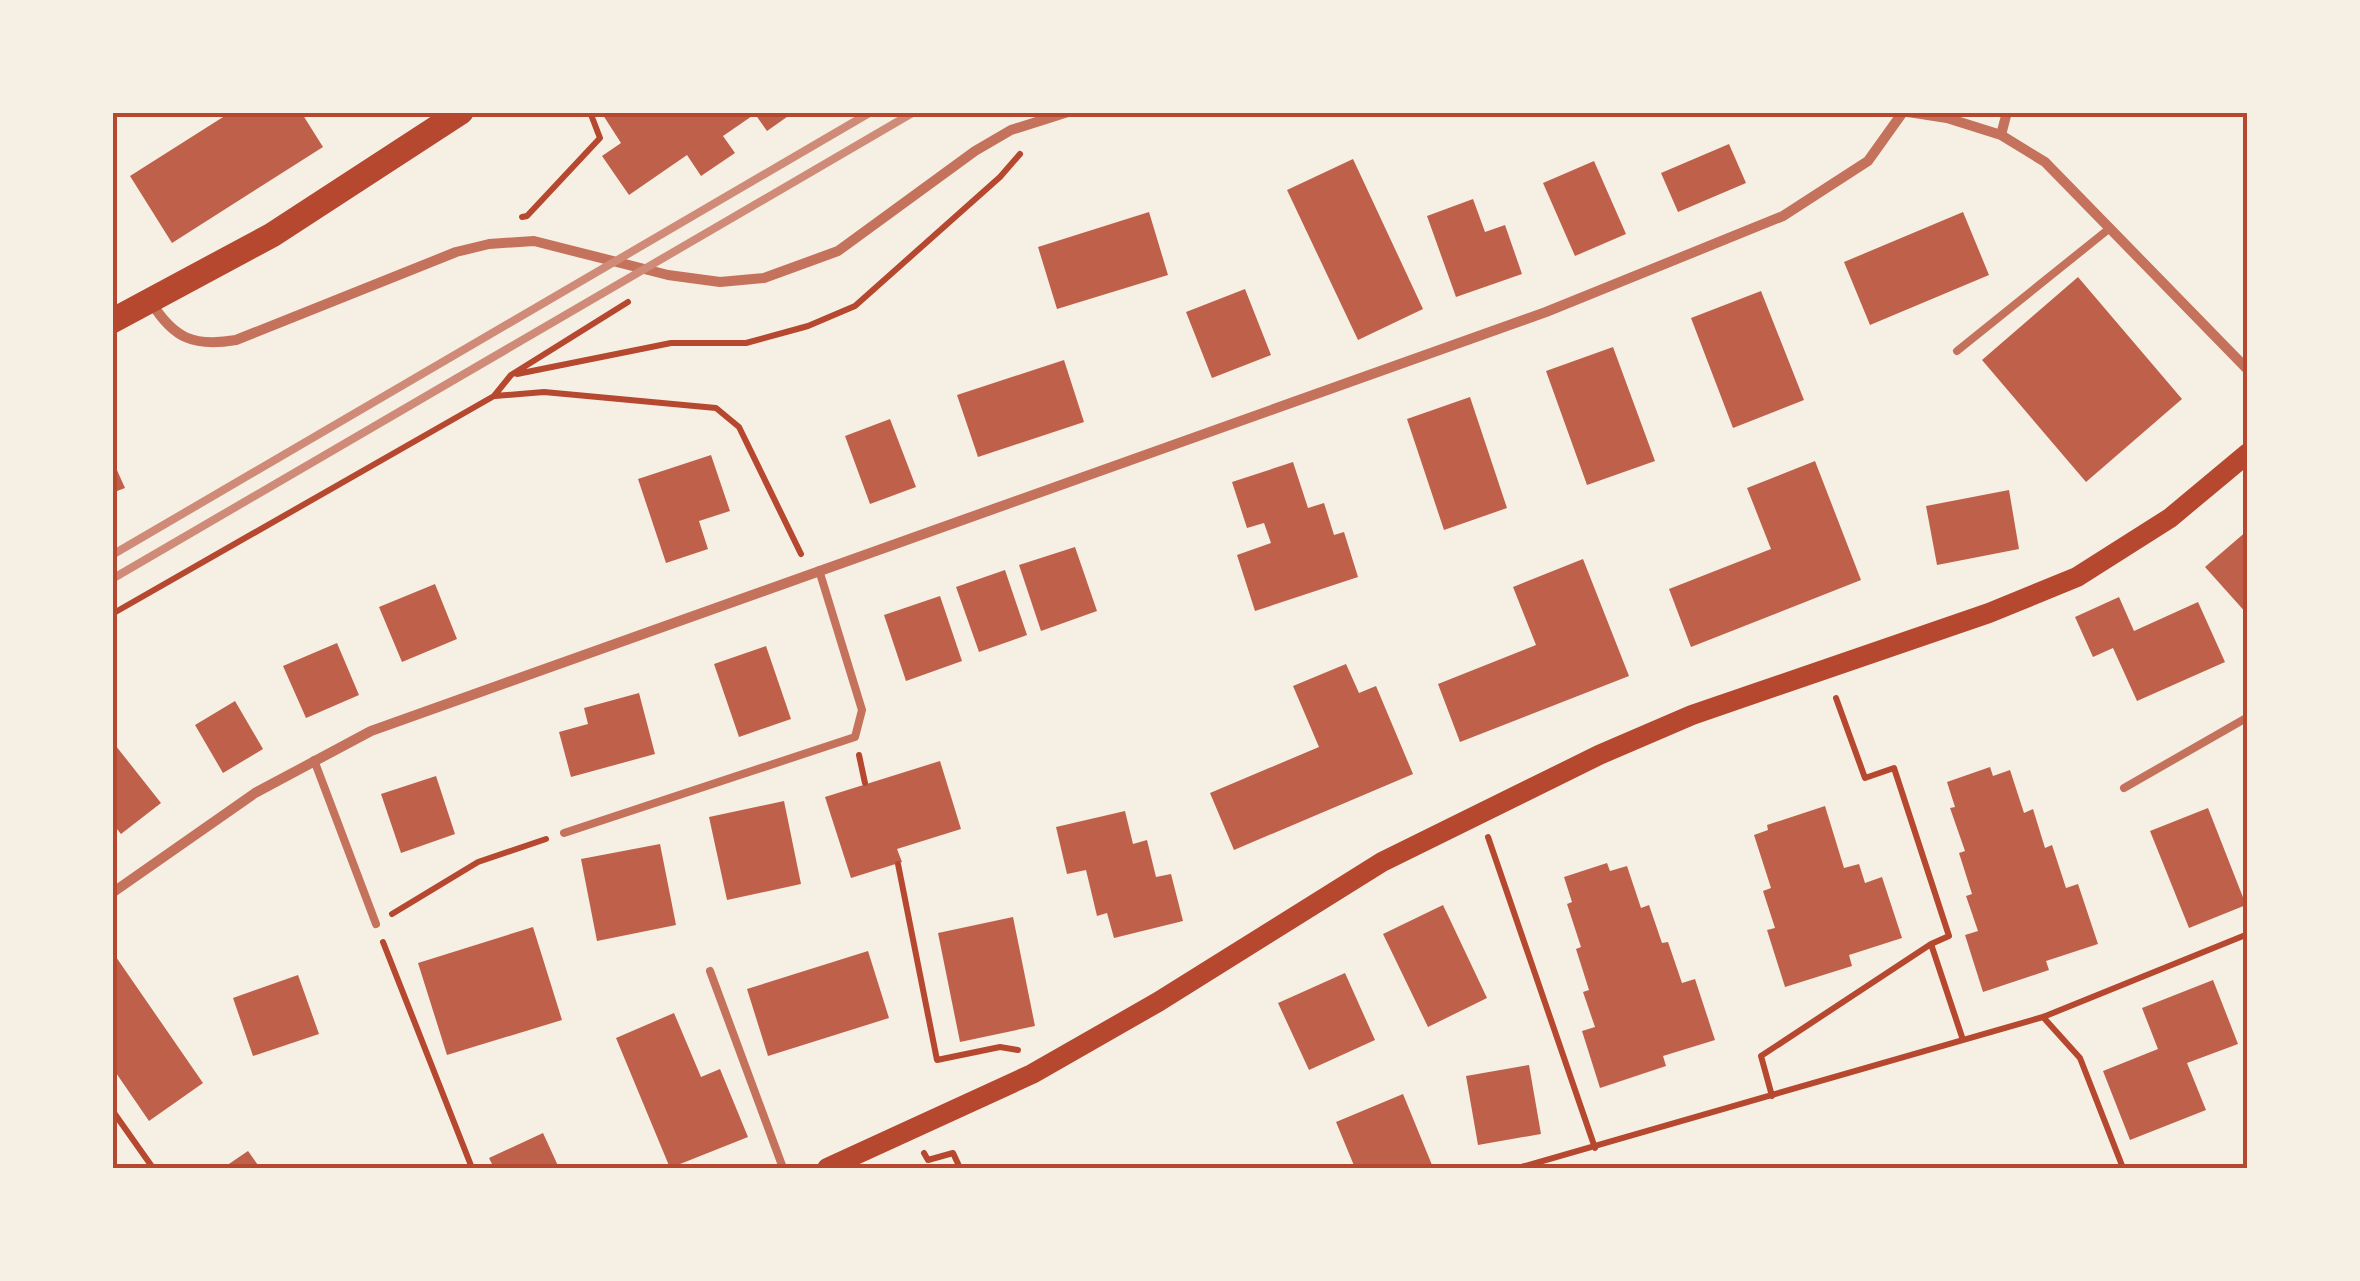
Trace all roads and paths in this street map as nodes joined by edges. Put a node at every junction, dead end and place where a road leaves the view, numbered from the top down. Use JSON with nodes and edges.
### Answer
{"nodes":[{"id":1,"x":460,"y":112,"type":"edge"},
{"id":2,"x":590,"y":112,"type":"edge"},
{"id":3,"x":1068,"y":112,"type":"edge"},
{"id":4,"x":1905,"y":112,"type":"edge"},
{"id":5,"x":2007,"y":112,"type":"edge"},
{"id":6,"x":2001,"y":135,"type":"junction"},
{"id":7,"x":1020,"y":154,"type":"dead end"},
{"id":8,"x":513,"y":217,"type":"dead end"},
{"id":9,"x":2110,"y":228,"type":"junction"},
{"id":10,"x":152,"y":302,"type":"junction"},
{"id":11,"x":628,"y":302,"type":"dead end"},
{"id":12,"x":112,"y":320,"type":"edge"},
{"id":13,"x":1957,"y":351,"type":"dead end"},
{"id":14,"x":2248,"y":370,"type":"edge"},
{"id":15,"x":511,"y":375,"type":"junction"},
{"id":16,"x":494,"y":396,"type":"junction"},
{"id":17,"x":2248,"y":453,"type":"edge"},
{"id":18,"x":803,"y":559,"type":"dead end"},
{"id":19,"x":820,"y":570,"type":"junction"},
{"id":20,"x":112,"y":614,"type":"edge"},
{"id":21,"x":1836,"y":698,"type":"dead end"},
{"id":22,"x":2248,"y":716,"type":"edge"},
{"id":23,"x":314,"y":760,"type":"junction"},
{"id":24,"x":2124,"y":788,"type":"dead end"},
{"id":25,"x":564,"y":833,"type":"joint"},
{"id":26,"x":1487,"y":835,"type":"dead end"},
{"id":27,"x":898,"y":864,"type":"dead end"},
{"id":28,"x":112,"y":893,"type":"edge"},
{"id":29,"x":376,"y":924,"type":"junction"},
{"id":30,"x":2248,"y":934,"type":"edge"},
{"id":31,"x":1931,"y":944,"type":"junction"},
{"id":32,"x":710,"y":971,"type":"dead end"},
{"id":33,"x":2043,"y":1016,"type":"junction"},
{"id":34,"x":1963,"y":1040,"type":"junction"},
{"id":35,"x":1020,"y":1050,"type":"dead end"},
{"id":36,"x":1772,"y":1096,"type":"junction"},
{"id":37,"x":112,"y":1110,"type":"edge"},
{"id":38,"x":1595,"y":1148,"type":"junction"},
{"id":39,"x":924,"y":1153,"type":"dead end"},
{"id":40,"x":154,"y":1168,"type":"edge"},
{"id":41,"x":472,"y":1168,"type":"edge"},
{"id":42,"x":783,"y":1168,"type":"edge"},
{"id":43,"x":826,"y":1168,"type":"edge"},
{"id":44,"x":960,"y":1168,"type":"edge"},
{"id":45,"x":1518,"y":1168,"type":"edge"},
{"id":46,"x":2123,"y":1168,"type":"edge"}],
"edges":[{"from":1,"to":10,"type":"main road"},
{"from":2,"to":8,"type":"path"},
{"from":3,"to":10,"type":"street"},
{"from":4,"to":6,"type":"street"},
{"from":4,"to":19,"type":"street"},
{"from":5,"to":6,"type":"street"},
{"from":6,"to":9,"type":"street"},
{"from":7,"to":15,"type":"path"},
{"from":9,"to":13,"type":"lane"},
{"from":9,"to":14,"type":"street"},
{"from":10,"to":12,"type":"main road"},
{"from":11,"to":15,"type":"path"},
{"from":15,"to":16,"type":"path"},
{"from":16,"to":18,"type":"path"},
{"from":16,"to":20,"type":"path"},
{"from":17,"to":43,"type":"main road"},
{"from":19,"to":23,"type":"street"},
{"from":19,"to":25,"type":"lane"},
{"from":21,"to":31,"type":"path"},
{"from":22,"to":24,"type":"lane"},
{"from":23,"to":28,"type":"street"},
{"from":23,"to":29,"type":"lane"},
{"from":25,"to":29,"type":"path"},
{"from":26,"to":38,"type":"path"},
{"from":27,"to":35,"type":"path"},
{"from":29,"to":41,"type":"path"},
{"from":30,"to":33,"type":"path"},
{"from":31,"to":34,"type":"path"},
{"from":31,"to":36,"type":"path"},
{"from":32,"to":42,"type":"lane"},
{"from":33,"to":34,"type":"path"},
{"from":33,"to":46,"type":"path"},
{"from":34,"to":36,"type":"path"},
{"from":36,"to":38,"type":"path"},
{"from":37,"to":40,"type":"path"},
{"from":38,"to":45,"type":"path"},
{"from":39,"to":44,"type":"path"}]}
